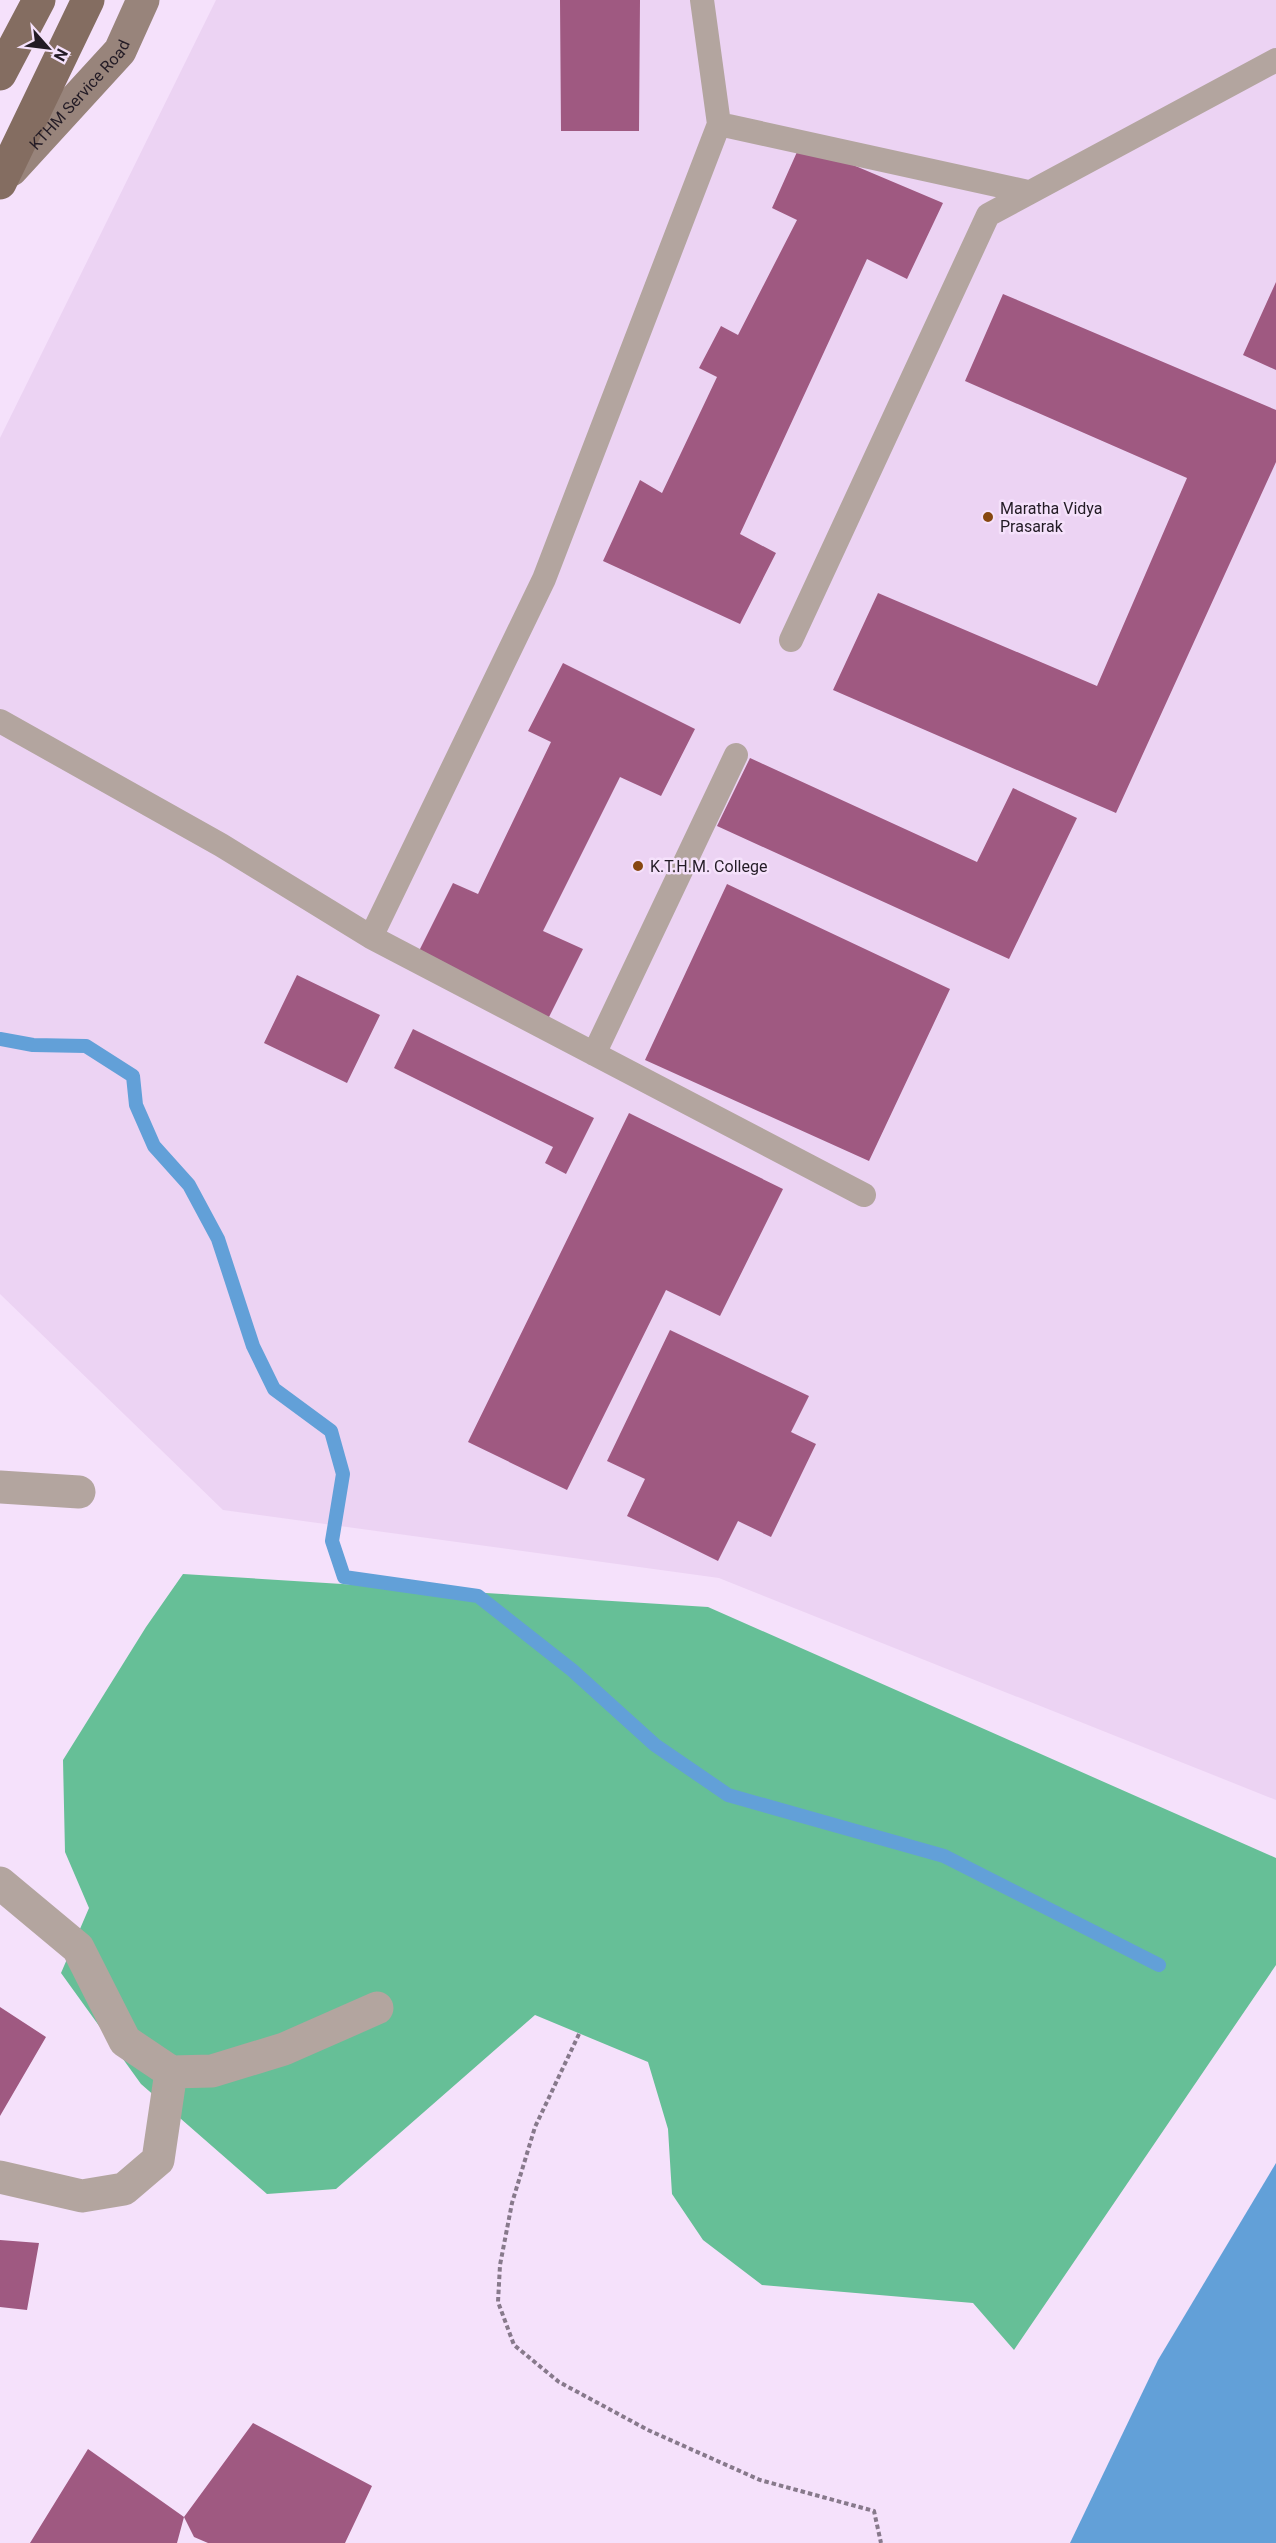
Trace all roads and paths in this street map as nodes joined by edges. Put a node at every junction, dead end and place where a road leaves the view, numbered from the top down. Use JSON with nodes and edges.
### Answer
{"nodes":[{"id":1,"x":88,"y":0,"type":"edge"},
{"id":2,"x":143,"y":0,"type":"edge"},
{"id":3,"x":702,"y":0,"type":"edge"},
{"id":4,"x":36,"y":5,"type":"edge"},
{"id":5,"x":1276,"y":60,"type":"edge"},
{"id":6,"x":0,"y":74,"type":"edge"},
{"id":7,"x":719,"y":124,"type":"junction"},
{"id":8,"x":1,"y":181,"type":"edge"},
{"id":9,"x":1028,"y":192,"type":"junction"},
{"id":10,"x":791,"y":640,"type":"dead end"},
{"id":11,"x":0,"y":721,"type":"edge"},
{"id":12,"x":736,"y":755,"type":"dead end"},
{"id":13,"x":371,"y":937,"type":"junction"},
{"id":14,"x":594,"y":1054,"type":"junction"},
{"id":15,"x":864,"y":1195,"type":"dead end"},
{"id":16,"x":0,"y":1487,"type":"edge"},
{"id":17,"x":79,"y":1492,"type":"dead end"},
{"id":18,"x":0,"y":1883,"type":"edge"},
{"id":19,"x":377,"y":2008,"type":"dead end"},
{"id":20,"x":579,"y":2034,"type":"dead end"},
{"id":21,"x":171,"y":2072,"type":"junction"},
{"id":22,"x":0,"y":2177,"type":"edge"},
{"id":23,"x":881,"y":2543,"type":"edge"}],
"edges":[{"from":1,"to":8,"type":"main road"},
{"from":2,"to":8,"type":"street","name":"KTHM Service Road"},
{"from":3,"to":7,"type":"lane"},
{"from":4,"to":6,"type":"main road"},
{"from":5,"to":9,"type":"lane"},
{"from":7,"to":9,"type":"lane"},
{"from":7,"to":13,"type":"lane"},
{"from":9,"to":10,"type":"lane"},
{"from":11,"to":13,"type":"lane"},
{"from":12,"to":14,"type":"lane"},
{"from":13,"to":14,"type":"lane"},
{"from":14,"to":15,"type":"lane"},
{"from":16,"to":17,"type":"street"},
{"from":18,"to":21,"type":"street"},
{"from":19,"to":21,"type":"street"},
{"from":20,"to":23,"type":"path"},
{"from":21,"to":22,"type":"street"}]}
